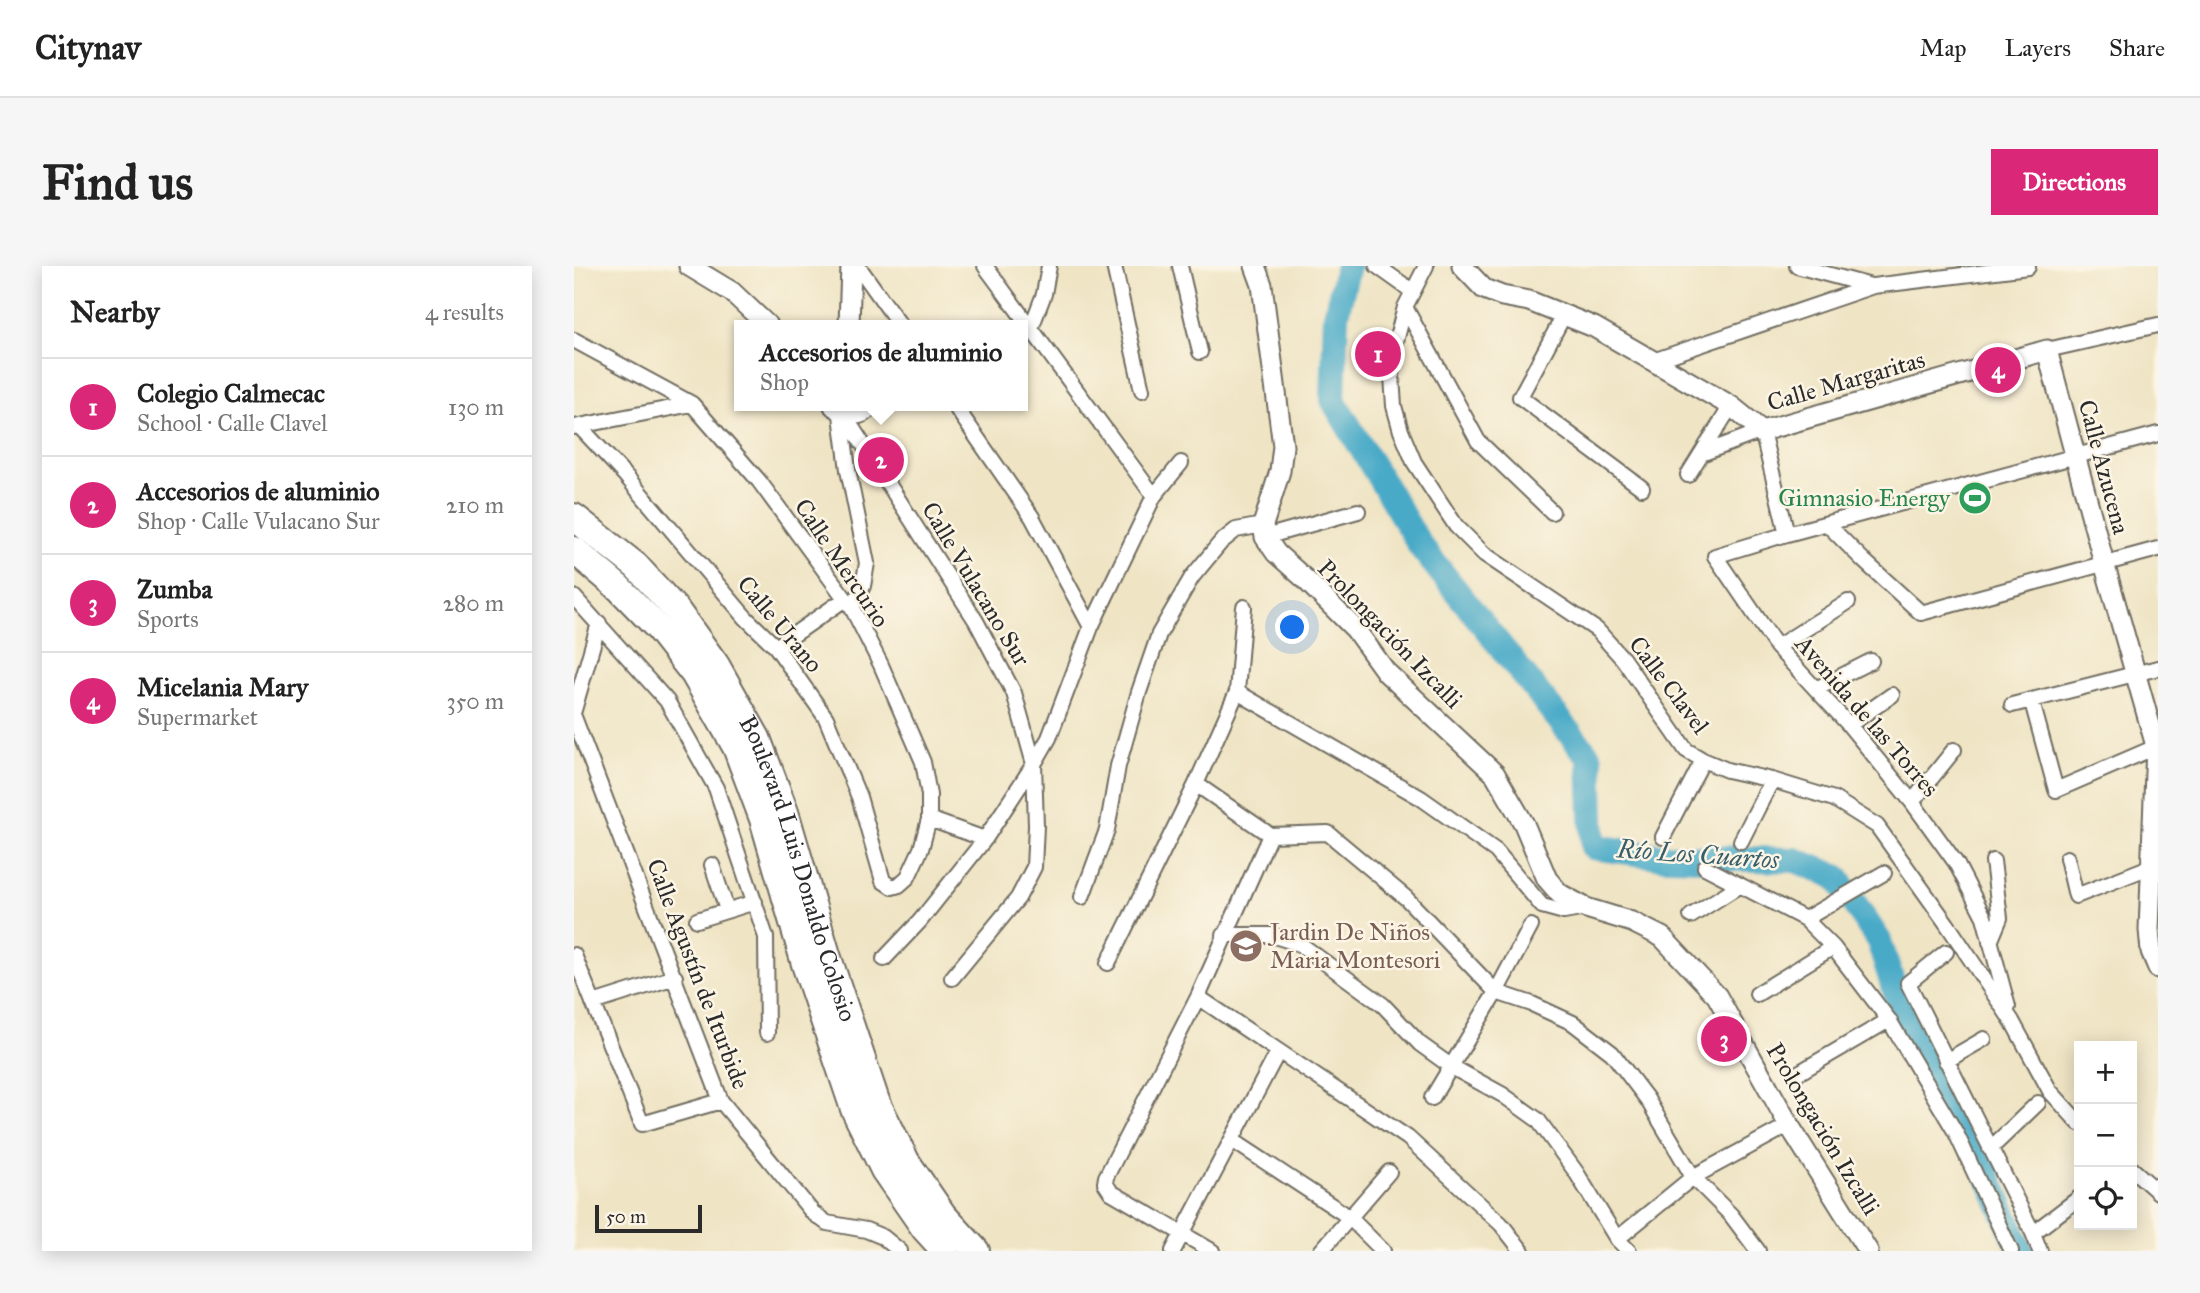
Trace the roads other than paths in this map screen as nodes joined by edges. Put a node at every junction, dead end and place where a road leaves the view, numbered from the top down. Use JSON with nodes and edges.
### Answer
{"nodes":[{"id":1,"x":689,"y":266,"type":"edge"},
{"id":2,"x":851,"y":266,"type":"edge"},
{"id":3,"x":858,"y":266,"type":"edge"},
{"id":4,"x":985,"y":266,"type":"edge"},
{"id":5,"x":1049,"y":266,"type":"edge"},
{"id":6,"x":1114,"y":266,"type":"edge"},
{"id":7,"x":1180,"y":266,"type":"edge"},
{"id":8,"x":1255,"y":266,"type":"edge"},
{"id":9,"x":1377,"y":266,"type":"edge"},
{"id":10,"x":1426,"y":266,"type":"edge"},
{"id":11,"x":1462,"y":266,"type":"edge"},
{"id":12,"x":1797,"y":266,"type":"edge"},
{"id":13,"x":2028,"y":267,"type":"edge"},
{"id":14,"x":1873,"y":286,"type":"junction"},
{"id":15,"x":1412,"y":291,"type":"junction"},
{"id":16,"x":1405,"y":307,"type":"junction"},
{"id":17,"x":1564,"y":315,"type":"junction"},
{"id":18,"x":762,"y":320,"type":"edge"},
{"id":19,"x":849,"y":320,"type":"edge"},
{"id":20,"x":896,"y":320,"type":"edge"},
{"id":21,"x":1025,"y":320,"type":"edge"},
{"id":22,"x":1028,"y":324,"type":"edge"},
{"id":23,"x":2158,"y":325,"type":"edge"},
{"id":24,"x":1031,"y":328,"type":"junction"},
{"id":25,"x":574,"y":340,"type":"edge"},
{"id":26,"x":2047,"y":350,"type":"junction"},
{"id":27,"x":1200,"y":352,"type":"dead end"},
{"id":28,"x":1653,"y":361,"type":"junction"},
{"id":29,"x":1142,"y":390,"type":"dead end"},
{"id":30,"x":692,"y":404,"type":"junction"},
{"id":31,"x":1731,"y":406,"type":"junction"},
{"id":32,"x":838,"y":411,"type":"edge"},
{"id":33,"x":839,"y":411,"type":"edge"},
{"id":34,"x":848,"y":411,"type":"edge"},
{"id":35,"x":866,"y":411,"type":"edge"},
{"id":36,"x":958,"y":411,"type":"edge"},
{"id":37,"x":577,"y":426,"type":"edge"},
{"id":38,"x":1762,"y":430,"type":"junction"},
{"id":39,"x":2158,"y":434,"type":"edge"},
{"id":40,"x":1701,"y":454,"type":"junction"},
{"id":41,"x":2075,"y":457,"type":"junction"},
{"id":42,"x":1181,"y":463,"type":"dead end"},
{"id":43,"x":1688,"y":475,"type":"dead end"},
{"id":44,"x":1642,"y":488,"type":"dead end"},
{"id":45,"x":1154,"y":496,"type":"junction"},
{"id":46,"x":1358,"y":511,"type":"dead end"},
{"id":47,"x":1552,"y":512,"type":"dead end"},
{"id":48,"x":574,"y":517,"type":"edge"},
{"id":49,"x":1828,"y":525,"type":"junction"},
{"id":50,"x":1264,"y":531,"type":"junction"},
{"id":51,"x":1787,"y":534,"type":"junction"},
{"id":52,"x":2158,"y":549,"type":"edge"},
{"id":53,"x":574,"y":550,"type":"edge"},
{"id":54,"x":2104,"y":564,"type":"junction"},
{"id":55,"x":574,"y":597,"type":"edge"},
{"id":56,"x":1849,"y":602,"type":"dead end"},
{"id":57,"x":848,"y":604,"type":"junction"},
{"id":58,"x":1244,"y":607,"type":"dead end"},
{"id":59,"x":599,"y":622,"type":"junction"},
{"id":60,"x":1091,"y":627,"type":"junction"},
{"id":61,"x":776,"y":647,"type":"junction"},
{"id":62,"x":1777,"y":647,"type":"junction"},
{"id":63,"x":1871,"y":661,"type":"dead end"},
{"id":64,"x":2158,"y":668,"type":"edge"},
{"id":65,"x":2136,"y":674,"type":"junction"},
{"id":66,"x":1816,"y":689,"type":"junction"},
{"id":67,"x":1237,"y":692,"type":"junction"},
{"id":68,"x":1892,"y":695,"type":"dead end"},
{"id":69,"x":2032,"y":702,"type":"junction"},
{"id":70,"x":2012,"y":705,"type":"dead end"},
{"id":71,"x":574,"y":710,"type":"edge"},
{"id":72,"x":574,"y":717,"type":"edge"},
{"id":73,"x":1849,"y":725,"type":"junction"},
{"id":74,"x":2157,"y":746,"type":"edge"},
{"id":75,"x":1954,"y":750,"type":"dead end"},
{"id":76,"x":1703,"y":760,"type":"junction"},
{"id":77,"x":1034,"y":764,"type":"junction"},
{"id":78,"x":1772,"y":780,"type":"junction"},
{"id":79,"x":1196,"y":784,"type":"junction"},
{"id":80,"x":1912,"y":802,"type":"junction"},
{"id":81,"x":929,"y":819,"type":"junction"},
{"id":82,"x":1270,"y":835,"type":"junction"},
{"id":83,"x":1663,"y":837,"type":"dead end"},
{"id":84,"x":985,"y":839,"type":"junction"},
{"id":85,"x":1741,"y":841,"type":"dead end"},
{"id":86,"x":2067,"y":858,"type":"dead end"},
{"id":87,"x":1993,"y":860,"type":"dead end"},
{"id":88,"x":712,"y":864,"type":"dead end"},
{"id":89,"x":2152,"y":866,"type":"junction"},
{"id":90,"x":1705,"y":867,"type":"dead end"},
{"id":91,"x":1884,"y":873,"type":"dead end"},
{"id":92,"x":1740,"y":885,"type":"junction"},
{"id":93,"x":892,"y":887,"type":"joint"},
{"id":94,"x":1082,"y":897,"type":"dead end"},
{"id":95,"x":755,"y":902,"type":"junction"},
{"id":96,"x":1586,"y":908,"type":"junction"},
{"id":97,"x":727,"y":910,"type":"junction"},
{"id":98,"x":1691,"y":916,"type":"dead end"},
{"id":99,"x":1805,"y":919,"type":"junction"},
{"id":100,"x":697,"y":920,"type":"dead end"},
{"id":101,"x":1531,"y":926,"type":"dead end"},
{"id":102,"x":1224,"y":935,"type":"junction"},
{"id":103,"x":1990,"y":942,"type":"junction"},
{"id":104,"x":1833,"y":947,"type":"junction"},
{"id":105,"x":1946,"y":952,"type":"dead end"},
{"id":106,"x":574,"y":955,"type":"edge"},
{"id":107,"x":884,"y":958,"type":"dead end"},
{"id":108,"x":1108,"y":963,"type":"dead end"},
{"id":109,"x":2158,"y":968,"type":"edge"},
{"id":110,"x":675,"y":977,"type":"junction"},
{"id":111,"x":952,"y":978,"type":"dead end"},
{"id":112,"x":1496,"y":992,"type":"junction"},
{"id":113,"x":1757,"y":994,"type":"dead end"},
{"id":114,"x":1198,"y":996,"type":"junction"},
{"id":115,"x":593,"y":1003,"type":"junction"},
{"id":116,"x":1888,"y":1020,"type":"junction"},
{"id":117,"x":2012,"y":1021,"type":"junction"},
{"id":118,"x":767,"y":1033,"type":"dead end"},
{"id":119,"x":1984,"y":1039,"type":"dead end"},
{"id":120,"x":1278,"y":1052,"type":"junction"},
{"id":121,"x":1946,"y":1061,"type":"junction"},
{"id":122,"x":1452,"y":1067,"type":"junction"},
{"id":123,"x":1800,"y":1072,"type":"dead end"},
{"id":124,"x":1432,"y":1098,"type":"dead end"},
{"id":125,"x":721,"y":1101,"type":"junction"},
{"id":126,"x":2038,"y":1103,"type":"dead end"},
{"id":127,"x":2074,"y":1117,"type":"edge"},
{"id":128,"x":1789,"y":1125,"type":"junction"},
{"id":129,"x":1232,"y":1140,"type":"junction"},
{"id":130,"x":1990,"y":1149,"type":"junction"},
{"id":131,"x":1389,"y":1172,"type":"dead end"},
{"id":132,"x":2137,"y":1173,"type":"edge"},
{"id":133,"x":1693,"y":1177,"type":"junction"},
{"id":134,"x":2158,"y":1192,"type":"edge"},
{"id":135,"x":2074,"y":1202,"type":"edge"},
{"id":136,"x":1349,"y":1217,"type":"junction"},
{"id":137,"x":2033,"y":1233,"type":"junction"},
{"id":138,"x":1184,"y":1234,"type":"junction"},
{"id":139,"x":1617,"y":1239,"type":"junction"},
{"id":140,"x":900,"y":1251,"type":"edge"},
{"id":141,"x":945,"y":1251,"type":"edge"},
{"id":142,"x":976,"y":1251,"type":"edge"},
{"id":143,"x":1173,"y":1251,"type":"edge"},
{"id":144,"x":1212,"y":1251,"type":"edge"},
{"id":145,"x":1321,"y":1251,"type":"edge"},
{"id":146,"x":1383,"y":1251,"type":"edge"},
{"id":147,"x":1522,"y":1251,"type":"edge"},
{"id":148,"x":1629,"y":1251,"type":"edge"},
{"id":149,"x":1758,"y":1251,"type":"edge"},
{"id":150,"x":1868,"y":1251,"type":"edge"},
{"id":151,"x":2011,"y":1251,"type":"edge"},
{"id":152,"x":2040,"y":1251,"type":"edge"}],
"edges":[{"from":1,"to":18,"type":"street"},
{"from":2,"to":19,"type":"street"},
{"from":3,"to":20,"type":"street"},
{"from":4,"to":21,"type":"street"},
{"from":5,"to":24,"type":"street"},
{"from":6,"to":29,"type":"street"},
{"from":7,"to":27,"type":"street"},
{"from":8,"to":50,"type":"street"},
{"from":9,"to":15,"type":"street"},
{"from":10,"to":15,"type":"street","name":"Calle Clavel"},
{"from":11,"to":17,"type":"street","name":"Calle Margaritas"},
{"from":12,"to":14,"type":"street"},
{"from":13,"to":14,"type":"street"},
{"from":14,"to":28,"type":"street"},
{"from":15,"to":16,"type":"street","name":"Calle Clavel"},
{"from":16,"to":47,"type":"street"},
{"from":16,"to":76,"type":"street","name":"Calle Clavel"},
{"from":17,"to":28,"type":"street","name":"Calle Margaritas"},
{"from":17,"to":44,"type":"street"},
{"from":22,"to":24,"type":"street"},
{"from":23,"to":26,"type":"street","name":"Calle Margaritas"},
{"from":24,"to":45,"type":"street"},
{"from":25,"to":30,"type":"street","name":"Calle Mercurio"},
{"from":26,"to":38,"type":"street","name":"Calle Margaritas"},
{"from":26,"to":41,"type":"street","name":"Calle Azucena"},
{"from":28,"to":31,"type":"street","name":"Calle Margaritas"},
{"from":30,"to":37,"type":"street"},
{"from":30,"to":57,"type":"street","name":"Calle Mercurio"},
{"from":31,"to":38,"type":"street","name":"Calle Margaritas"},
{"from":31,"to":40,"type":"street"},
{"from":32,"to":57,"type":"street"},
{"from":33,"to":77,"type":"street","name":"Calle Vulacano Sur"},
{"from":34,"to":35,"type":"street"},
{"from":36,"to":60,"type":"street"},
{"from":37,"to":61,"type":"street","name":"Calle Urano"},
{"from":38,"to":40,"type":"street"},
{"from":38,"to":51,"type":"street"},
{"from":39,"to":41,"type":"street","name":"Avenida de las Torres"},
{"from":40,"to":43,"type":"street"},
{"from":41,"to":49,"type":"street","name":"Avenida de las Torres"},
{"from":41,"to":54,"type":"street","name":"Calle Azucena"},
{"from":42,"to":45,"type":"street"},
{"from":45,"to":60,"type":"street"},
{"from":46,"to":50,"type":"street"},
{"from":48,"to":142,"type":"highway","name":"Boulevard Luis Donaldo Colosio"},
{"from":49,"to":51,"type":"street","name":"Avenida de las Torres"},
{"from":49,"to":54,"type":"street"},
{"from":50,"to":94,"type":"street"},
{"from":50,"to":96,"type":"street","name":"Prolongación Izcalli"},
{"from":51,"to":62,"type":"street","name":"Avenida de las Torres"},
{"from":52,"to":54,"type":"street"},
{"from":53,"to":141,"type":"highway","name":"Boulevard Luis Donaldo Colosio"},
{"from":54,"to":65,"type":"street","name":"Calle Azucena"},
{"from":55,"to":59,"type":"street"},
{"from":56,"to":62,"type":"street"},
{"from":57,"to":61,"type":"street"},
{"from":57,"to":81,"type":"street","name":"Calle Mercurio"},
{"from":58,"to":67,"type":"street"},
{"from":59,"to":71,"type":"street"},
{"from":59,"to":95,"type":"street"},
{"from":60,"to":77,"type":"street"},
{"from":61,"to":93,"type":"street","name":"Calle Urano"},
{"from":62,"to":66,"type":"street","name":"Avenida de las Torres"},
{"from":63,"to":66,"type":"street"},
{"from":64,"to":65,"type":"street"},
{"from":65,"to":69,"type":"street"},
{"from":65,"to":74,"type":"street","name":"Calle Azucena"},
{"from":66,"to":73,"type":"street","name":"Avenida de las Torres"},
{"from":67,"to":79,"type":"street"},
{"from":67,"to":96,"type":"street"},
{"from":68,"to":73,"type":"street"},
{"from":69,"to":70,"type":"street"},
{"from":69,"to":74,"type":"street"},
{"from":72,"to":110,"type":"street","name":"Calle Agustín de Iturbide"},
{"from":73,"to":80,"type":"street","name":"Avenida de las Torres"},
{"from":74,"to":89,"type":"street","name":"Calle Azucena"},
{"from":75,"to":80,"type":"street"},
{"from":76,"to":78,"type":"street","name":"Calle Clavel"},
{"from":76,"to":83,"type":"street"},
{"from":77,"to":84,"type":"street"},
{"from":77,"to":111,"type":"street","name":"Calle Vulacano Sur"},
{"from":78,"to":85,"type":"street"},
{"from":78,"to":117,"type":"street","name":"Calle Clavel"},
{"from":79,"to":82,"type":"street"},
{"from":79,"to":108,"type":"street"},
{"from":80,"to":103,"type":"street","name":"Avenida de las Torres"},
{"from":81,"to":84,"type":"street"},
{"from":81,"to":93,"type":"street","name":"Calle Mercurio"},
{"from":82,"to":102,"type":"street"},
{"from":82,"to":112,"type":"street"},
{"from":84,"to":107,"type":"street"},
{"from":86,"to":89,"type":"street"},
{"from":87,"to":103,"type":"street"},
{"from":88,"to":97,"type":"street"},
{"from":89,"to":109,"type":"street","name":"Calle Azucena"},
{"from":90,"to":92,"type":"street"},
{"from":91,"to":99,"type":"street"},
{"from":92,"to":98,"type":"street"},
{"from":92,"to":99,"type":"street"},
{"from":95,"to":97,"type":"street"},
{"from":95,"to":118,"type":"street"},
{"from":96,"to":128,"type":"street","name":"Prolongación Izcalli"},
{"from":97,"to":100,"type":"street"},
{"from":99,"to":104,"type":"street"},
{"from":101,"to":112,"type":"street"},
{"from":102,"to":114,"type":"street"},
{"from":102,"to":122,"type":"street"},
{"from":103,"to":117,"type":"street","name":"Avenida de las Torres"},
{"from":104,"to":113,"type":"street"},
{"from":104,"to":116,"type":"street"},
{"from":105,"to":121,"type":"street"},
{"from":106,"to":115,"type":"street"},
{"from":110,"to":115,"type":"street"},
{"from":110,"to":125,"type":"street","name":"Calle Agustín de Iturbide"},
{"from":112,"to":122,"type":"street"},
{"from":112,"to":133,"type":"street"},
{"from":114,"to":120,"type":"street"},
{"from":114,"to":138,"type":"street"},
{"from":115,"to":125,"type":"street"},
{"from":116,"to":123,"type":"street"},
{"from":116,"to":151,"type":"street"},
{"from":117,"to":127,"type":"street","name":"Calle Clavel"},
{"from":119,"to":121,"type":"street"},
{"from":120,"to":129,"type":"street"},
{"from":120,"to":147,"type":"street"},
{"from":121,"to":130,"type":"street"},
{"from":122,"to":124,"type":"street"},
{"from":122,"to":139,"type":"street"},
{"from":125,"to":140,"type":"street","name":"Calle Agustín de Iturbide"},
{"from":126,"to":130,"type":"street"},
{"from":128,"to":133,"type":"street"},
{"from":128,"to":150,"type":"street","name":"Prolongación Izcalli"},
{"from":129,"to":136,"type":"street"},
{"from":129,"to":138,"type":"street"},
{"from":130,"to":137,"type":"street"},
{"from":131,"to":136,"type":"street"},
{"from":132,"to":134,"type":"street"},
{"from":133,"to":139,"type":"street"},
{"from":133,"to":149,"type":"street"},
{"from":135,"to":137,"type":"street"},
{"from":136,"to":145,"type":"street"},
{"from":136,"to":146,"type":"street"},
{"from":137,"to":152,"type":"street"},
{"from":138,"to":143,"type":"street"},
{"from":138,"to":144,"type":"street"},
{"from":139,"to":148,"type":"street"}]}
